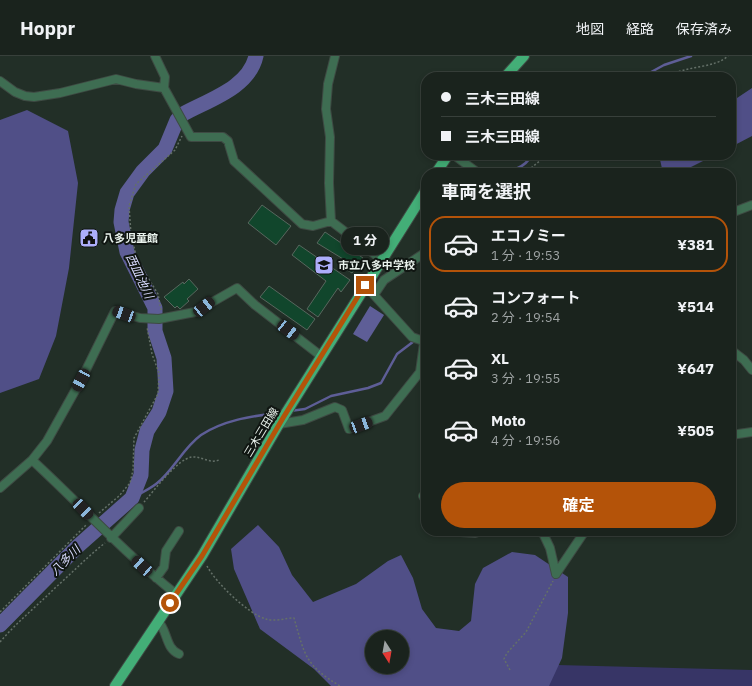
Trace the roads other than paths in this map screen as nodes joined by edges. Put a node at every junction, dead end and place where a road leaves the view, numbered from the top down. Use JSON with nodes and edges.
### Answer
{"nodes":[{"id":1,"x":155,"y":56,"type":"edge"},
{"id":2,"x":335,"y":56,"type":"edge"},
{"id":3,"x":524,"y":56,"type":"edge"},
{"id":4,"x":510,"y":72,"type":"edge"},
{"id":5,"x":0,"y":81,"type":"edge"},
{"id":6,"x":164,"y":88,"type":"junction"},
{"id":7,"x":461,"y":160,"type":"edge"},
{"id":8,"x":471,"y":168,"type":"edge"},
{"id":9,"x":421,"y":198,"type":"edge"},
{"id":10,"x":752,"y":205,"type":"edge"},
{"id":11,"x":736,"y":211,"type":"edge"},
{"id":12,"x":332,"y":221,"type":"junction"},
{"id":13,"x":421,"y":255,"type":"edge"},
{"id":14,"x":382,"y":260,"type":"junction"},
{"id":15,"x":365,"y":285,"type":"junction"},
{"id":16,"x":374,"y":295,"type":"junction"},
{"id":17,"x":421,"y":341,"type":"edge"},
{"id":18,"x":736,"y":354,"type":"edge"},
{"id":19,"x":321,"y":356,"type":"junction"},
{"id":20,"x":421,"y":366,"type":"edge"},
{"id":21,"x":752,"y":370,"type":"edge"},
{"id":22,"x":283,"y":417,"type":"junction"},
{"id":23,"x":752,"y":432,"type":"edge"},
{"id":24,"x":736,"y":434,"type":"edge"},
{"id":25,"x":32,"y":460,"type":"junction"},
{"id":26,"x":0,"y":488,"type":"edge"},
{"id":27,"x":139,"y":508,"type":"road end"},
{"id":28,"x":179,"y":531,"type":"dead end"},
{"id":29,"x":109,"y":536,"type":"junction"},
{"id":30,"x":544,"y":536,"type":"edge"},
{"id":31,"x":582,"y":536,"type":"edge"},
{"id":32,"x":156,"y":578,"type":"junction"},
{"id":33,"x":176,"y":594,"type":"junction"},
{"id":34,"x":158,"y":621,"type":"junction"},
{"id":35,"x":179,"y":654,"type":"dead end"},
{"id":36,"x":115,"y":686,"type":"edge"}],
"edges":[{"from":1,"to":6,"type":"street"},
{"from":2,"to":12,"type":"street"},
{"from":3,"to":4,"type":"main road"},
{"from":5,"to":6,"type":"street"},
{"from":6,"to":12,"type":"street"},
{"from":7,"to":8,"type":"street"},
{"from":9,"to":14,"type":"main road","name":"三木三田線"},
{"from":10,"to":11,"type":"street"},
{"from":12,"to":14,"type":"street"},
{"from":13,"to":16,"type":"street"},
{"from":14,"to":15,"type":"main road","name":"三木三田線"},
{"from":15,"to":16,"type":"street"},
{"from":15,"to":19,"type":"main road","name":"三木三田線"},
{"from":16,"to":17,"type":"street"},
{"from":18,"to":21,"type":"street"},
{"from":19,"to":22,"type":"main road","name":"三木三田線"},
{"from":19,"to":25,"type":"street"},
{"from":20,"to":22,"type":"street"},
{"from":22,"to":33,"type":"main road","name":"三木三田線"},
{"from":23,"to":24,"type":"street"},
{"from":25,"to":26,"type":"street"},
{"from":25,"to":29,"type":"street"},
{"from":27,"to":29,"type":"street"},
{"from":28,"to":32,"type":"street"},
{"from":29,"to":32,"type":"street"},
{"from":30,"to":31,"type":"street"},
{"from":32,"to":33,"type":"street"},
{"from":33,"to":34,"type":"main road","name":"三木三田線"},
{"from":34,"to":35,"type":"street"},
{"from":34,"to":36,"type":"main road","name":"三木三田線"}]}
